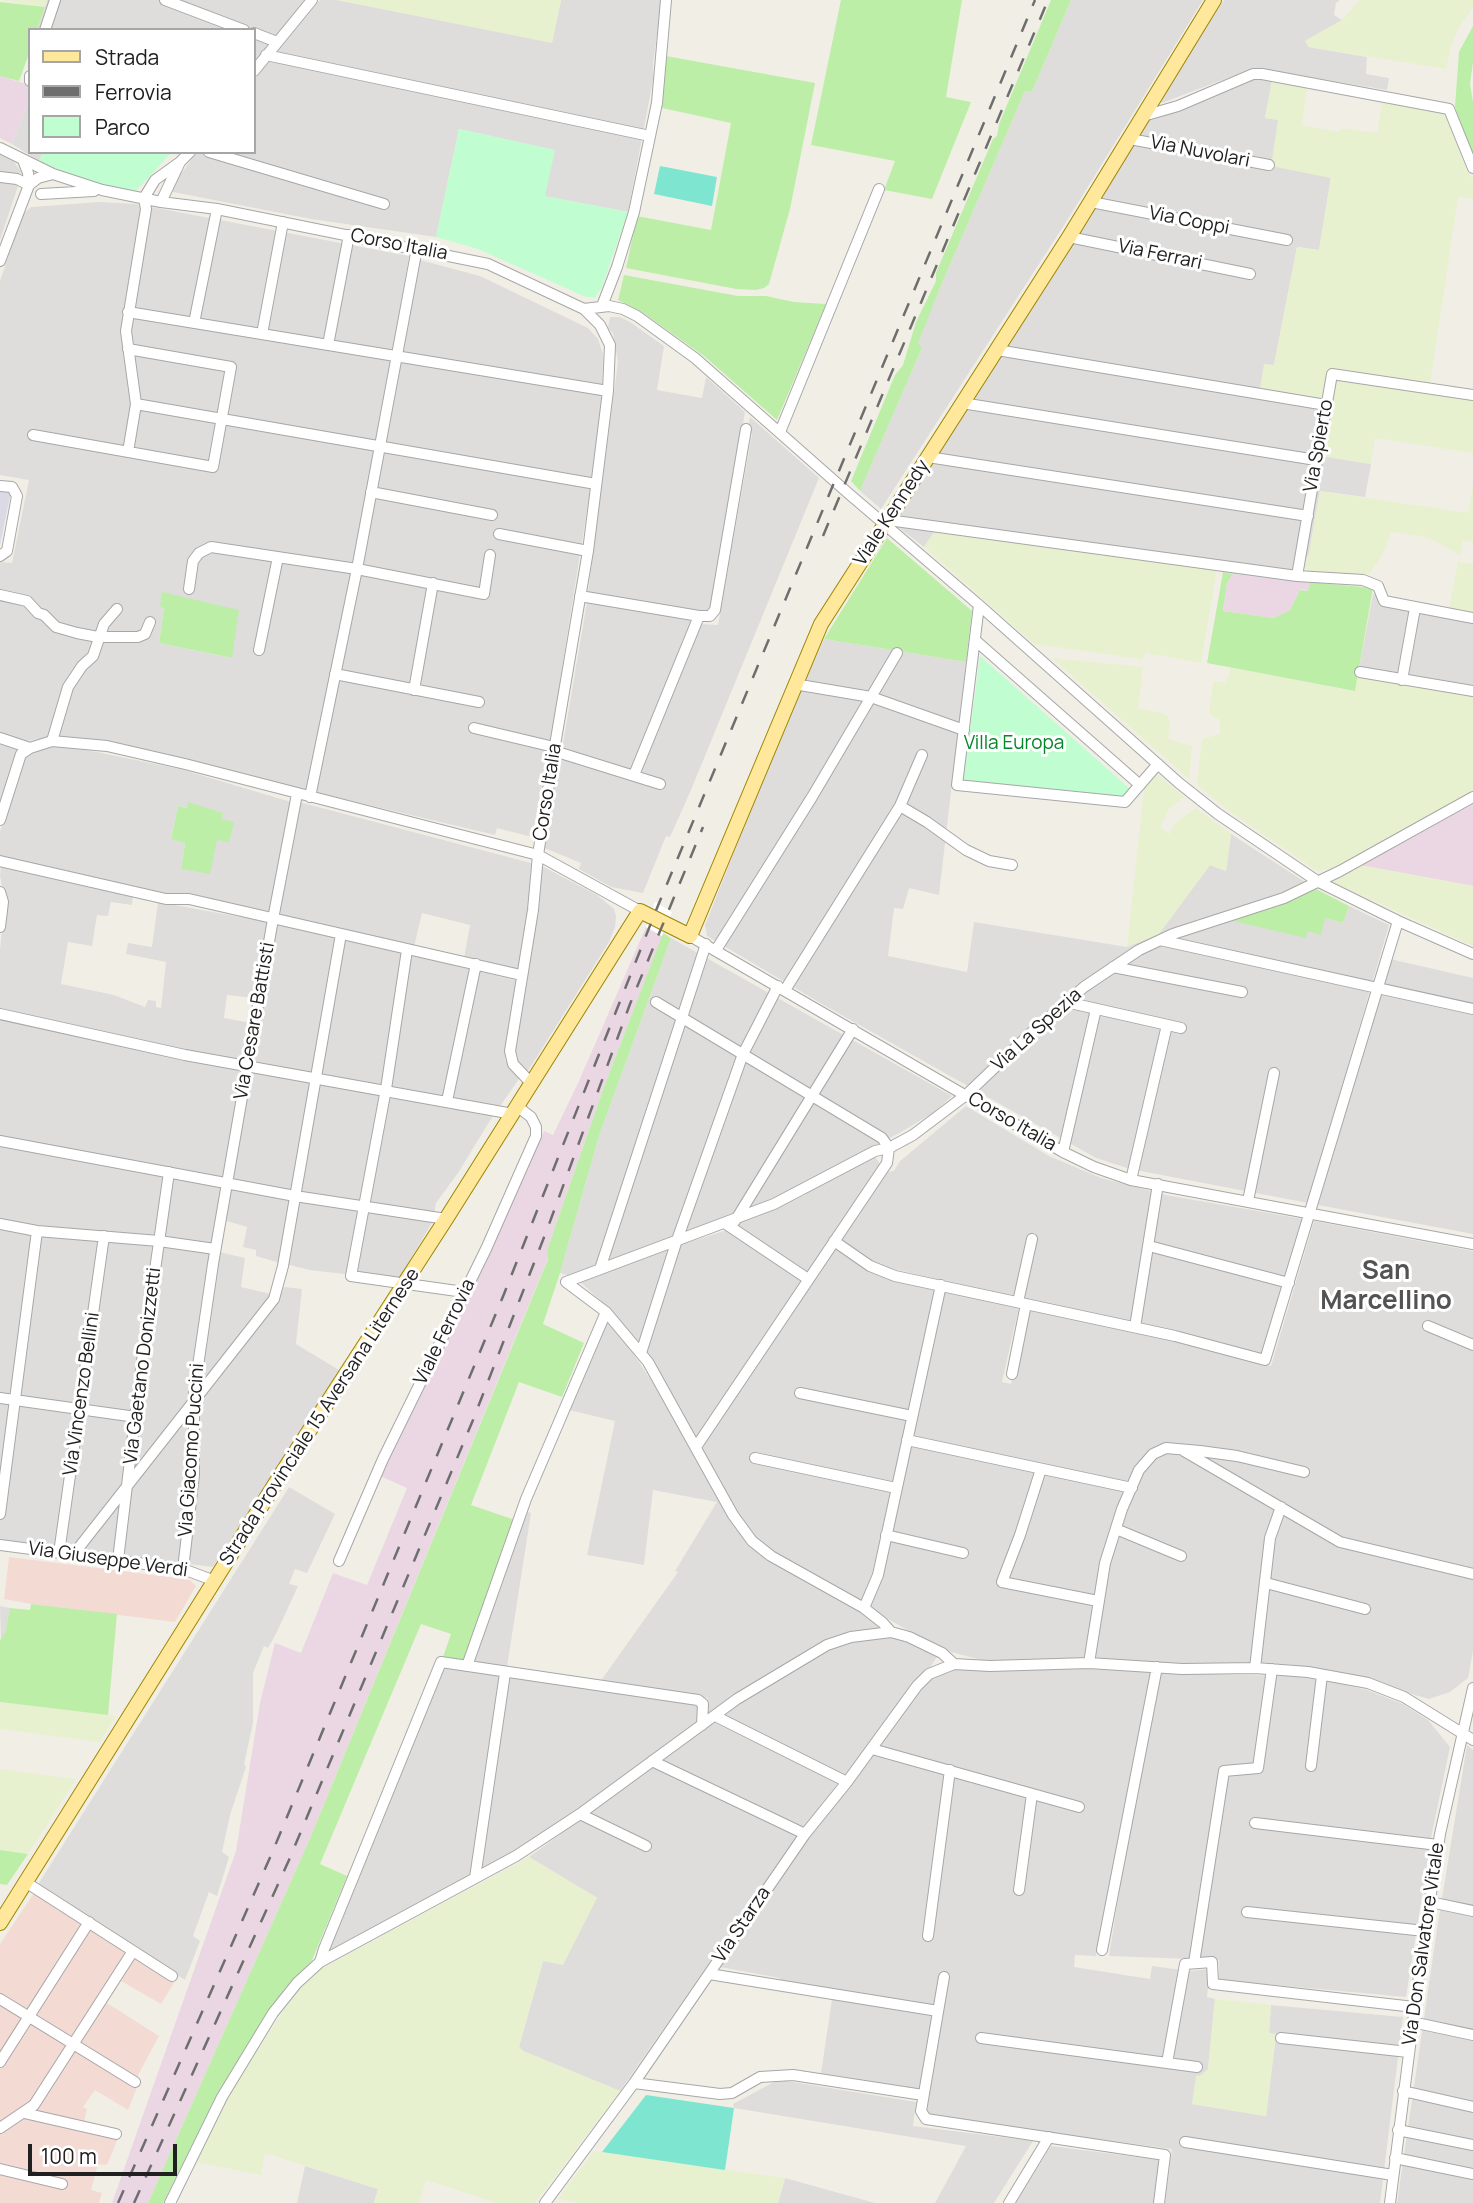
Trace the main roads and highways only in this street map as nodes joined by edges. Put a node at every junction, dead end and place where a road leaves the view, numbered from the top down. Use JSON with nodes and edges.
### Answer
{"nodes":[{"id":1,"x":1214,"y":0,"type":"edge"},
{"id":2,"x":640,"y":911,"type":"joint"},
{"id":3,"x":690,"y":936,"type":"joint"},
{"id":4,"x":0,"y":1923,"type":"edge"}],
"edges":[{"from":1,"to":3,"type":"main road","name":"Viale Kennedy"},
{"from":2,"to":3,"type":"main road","name":"Corso Italia"},
{"from":2,"to":4,"type":"main road","name":"Strada Provinciale 15 Aversana Liternese"}]}
